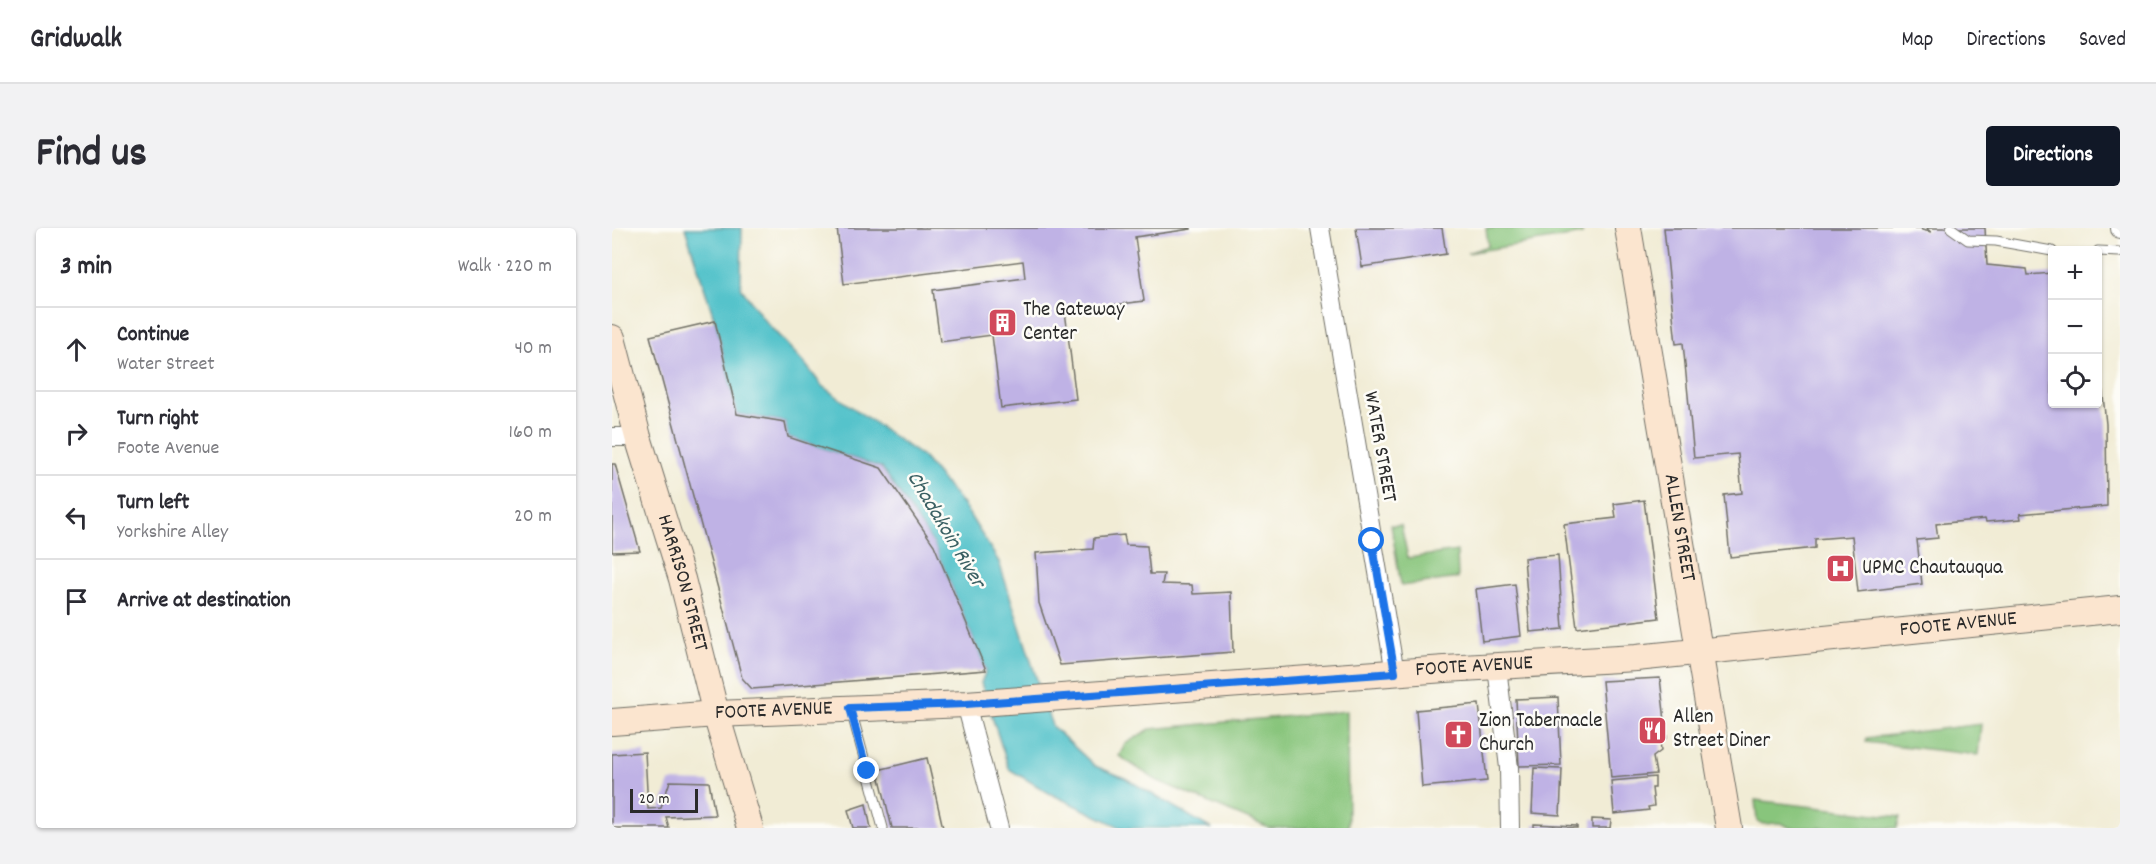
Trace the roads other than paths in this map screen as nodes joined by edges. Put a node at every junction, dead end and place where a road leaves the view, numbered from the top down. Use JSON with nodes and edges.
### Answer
{"nodes":[{"id":1,"x":1320,"y":228,"type":"edge"},
{"id":2,"x":1628,"y":228,"type":"edge"},
{"id":3,"x":1951,"y":228,"type":"edge"},
{"id":4,"x":2048,"y":250,"type":"edge"},
{"id":5,"x":2102,"y":251,"type":"edge"},
{"id":6,"x":2120,"y":252,"type":"edge"},
{"id":7,"x":612,"y":338,"type":"edge"},
{"id":8,"x":638,"y":436,"type":"junction"},
{"id":9,"x":612,"y":437,"type":"edge"},
{"id":10,"x":2120,"y":609,"type":"edge"},
{"id":11,"x":1700,"y":651,"type":"junction"},
{"id":12,"x":1497,"y":667,"type":"junction"},
{"id":13,"x":1395,"y":673,"type":"junction"},
{"id":14,"x":974,"y":704,"type":"junction"},
{"id":15,"x":850,"y":708,"type":"junction"},
{"id":16,"x":716,"y":714,"type":"junction"},
{"id":17,"x":612,"y":722,"type":"edge"},
{"id":18,"x":750,"y":828,"type":"edge"},
{"id":19,"x":883,"y":828,"type":"edge"},
{"id":20,"x":999,"y":828,"type":"edge"},
{"id":21,"x":1510,"y":828,"type":"edge"},
{"id":22,"x":1729,"y":828,"type":"edge"}],
"edges":[{"from":1,"to":13,"type":"street","name":"WATER STREET"},
{"from":2,"to":11,"type":"street","name":"ALLEN STREET"},
{"from":3,"to":4,"type":"lane"},
{"from":5,"to":6,"type":"lane"},
{"from":7,"to":8,"type":"street","name":"HARRISON STREET"},
{"from":8,"to":9,"type":"street"},
{"from":8,"to":16,"type":"street","name":"HARRISON STREET"},
{"from":10,"to":11,"type":"street","name":"FOOTE AVENUE"},
{"from":11,"to":12,"type":"street","name":"FOOTE AVENUE"},
{"from":11,"to":22,"type":"street","name":"ALLEN STREET"},
{"from":12,"to":13,"type":"street","name":"FOOTE AVENUE"},
{"from":12,"to":21,"type":"street"},
{"from":13,"to":14,"type":"street","name":"FOOTE AVENUE"},
{"from":14,"to":15,"type":"street","name":"FOOTE AVENUE"},
{"from":14,"to":20,"type":"street"},
{"from":15,"to":16,"type":"street","name":"FOOTE AVENUE"},
{"from":15,"to":19,"type":"lane"},
{"from":16,"to":17,"type":"street","name":"FOOTE AVENUE"},
{"from":16,"to":18,"type":"street","name":"HARRISON STREET"}]}
